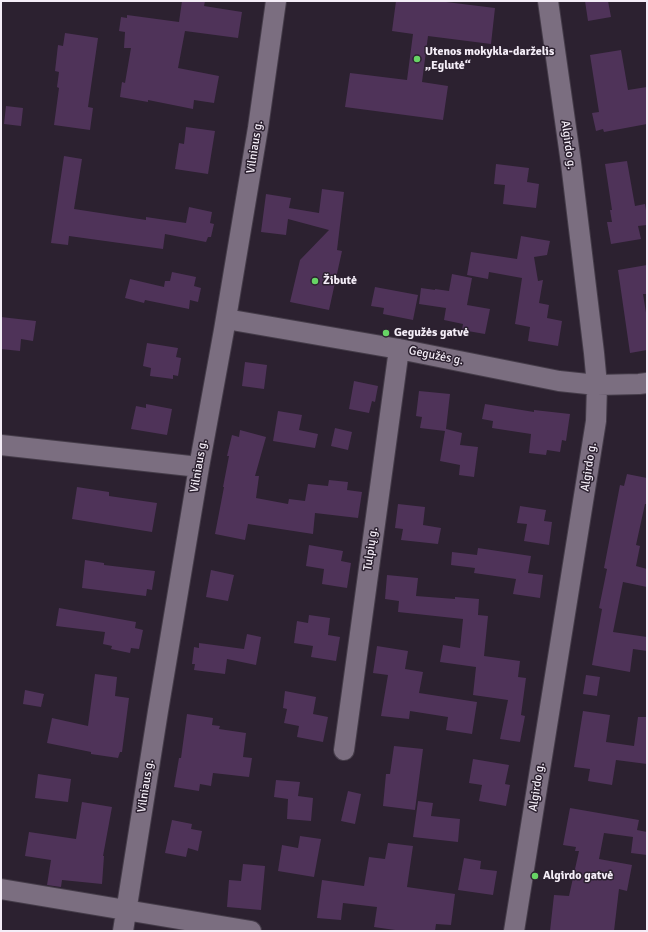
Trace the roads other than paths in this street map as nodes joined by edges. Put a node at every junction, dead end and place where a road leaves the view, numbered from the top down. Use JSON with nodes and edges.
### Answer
{"nodes":[{"id":1,"x":276,"y":1,"type":"edge"},
{"id":2,"x":548,"y":1,"type":"edge"},
{"id":3,"x":226,"y":319,"type":"junction"},
{"id":4,"x":399,"y":349,"type":"junction"},
{"id":5,"x":647,"y":383,"type":"edge"},
{"id":6,"x":597,"y":385,"type":"junction"},
{"id":7,"x":1,"y":445,"type":"edge"},
{"id":8,"x":199,"y":467,"type":"junction"},
{"id":9,"x":344,"y":750,"type":"dead end"},
{"id":10,"x":1,"y":889,"type":"edge"},
{"id":11,"x":127,"y":910,"type":"junction"},
{"id":12,"x":123,"y":931,"type":"edge"},
{"id":13,"x":251,"y":931,"type":"edge"},
{"id":14,"x":514,"y":931,"type":"edge"}],
"edges":[{"from":1,"to":3,"type":"street","name":"Vilniaus g."},
{"from":2,"to":6,"type":"street","name":"Algirdo g."},
{"from":3,"to":4,"type":"street","name":"Gegužės g."},
{"from":3,"to":8,"type":"street","name":"Vilniaus g."},
{"from":4,"to":6,"type":"street","name":"Gegužės g."},
{"from":4,"to":9,"type":"street","name":"Tulpių g."},
{"from":5,"to":6,"type":"street","name":"Gegužės g."},
{"from":6,"to":14,"type":"street","name":"Algirdo g."},
{"from":7,"to":8,"type":"street"},
{"from":8,"to":11,"type":"street","name":"Vilniaus g."},
{"from":10,"to":11,"type":"street"},
{"from":11,"to":12,"type":"street","name":"Vilniaus g."},
{"from":11,"to":13,"type":"street"}]}
